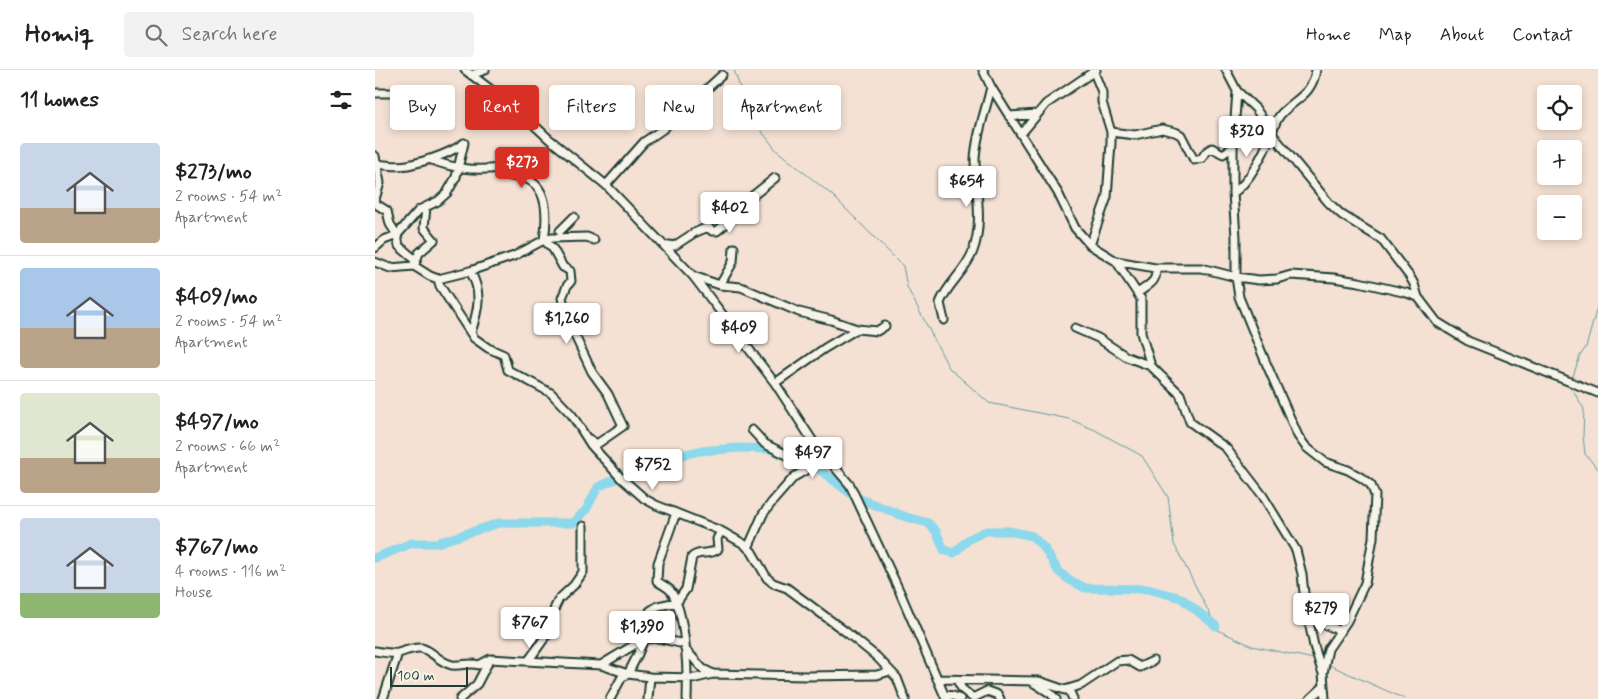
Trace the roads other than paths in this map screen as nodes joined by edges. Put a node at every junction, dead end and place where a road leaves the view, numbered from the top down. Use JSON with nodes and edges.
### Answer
{"nodes":[{"id":1,"x":465,"y":70,"type":"edge"},
{"id":2,"x":485,"y":70,"type":"edge"},
{"id":3,"x":983,"y":70,"type":"edge"},
{"id":4,"x":1094,"y":70,"type":"edge"},
{"id":5,"x":1226,"y":70,"type":"edge"},
{"id":6,"x":1316,"y":70,"type":"edge"},
{"id":7,"x":471,"y":75,"type":"junction"},
{"id":8,"x":722,"y":75,"type":"dead end"},
{"id":9,"x":991,"y":87,"type":"junction"},
{"id":10,"x":1237,"y":91,"type":"junction"},
{"id":11,"x":375,"y":93,"type":"edge"},
{"id":12,"x":390,"y":93,"type":"edge"},
{"id":13,"x":1037,"y":114,"type":"junction"},
{"id":14,"x":1009,"y":116,"type":"junction"},
{"id":15,"x":1111,"y":132,"type":"junction"},
{"id":16,"x":1021,"y":134,"type":"junction"},
{"id":17,"x":1272,"y":134,"type":"junction"},
{"id":18,"x":1233,"y":147,"type":"junction"},
{"id":19,"x":499,"y":153,"type":"dead end"},
{"id":20,"x":375,"y":156,"type":"edge"},
{"id":21,"x":429,"y":159,"type":"junction"},
{"id":22,"x":376,"y":164,"type":"edge"},
{"id":23,"x":458,"y":167,"type":"junction"},
{"id":24,"x":500,"y":168,"type":"junction"},
{"id":25,"x":775,"y":178,"type":"dead end"},
{"id":26,"x":606,"y":186,"type":"junction"},
{"id":27,"x":1233,"y":193,"type":"junction"},
{"id":28,"x":375,"y":199,"type":"edge"},
{"id":29,"x":426,"y":207,"type":"junction"},
{"id":30,"x":574,"y":217,"type":"dead end"},
{"id":31,"x":560,"y":231,"type":"dead end"},
{"id":32,"x":397,"y":234,"type":"junction"},
{"id":33,"x":544,"y":240,"type":"junction"},
{"id":34,"x":594,"y":240,"type":"dead end"},
{"id":35,"x":1089,"y":245,"type":"junction"},
{"id":36,"x":669,"y":246,"type":"dead end"},
{"id":37,"x":375,"y":248,"type":"edge"},
{"id":38,"x":734,"y":248,"type":"dead end"},
{"id":39,"x":1117,"y":261,"type":"junction"},
{"id":40,"x":375,"y":262,"type":"edge"},
{"id":41,"x":415,"y":264,"type":"junction"},
{"id":42,"x":1155,"y":268,"type":"junction"},
{"id":43,"x":470,"y":271,"type":"junction"},
{"id":44,"x":693,"y":276,"type":"junction"},
{"id":45,"x":1236,"y":277,"type":"junction"},
{"id":46,"x":438,"y":279,"type":"junction"},
{"id":47,"x":720,"y":285,"type":"junction"},
{"id":48,"x":1139,"y":293,"type":"junction"},
{"id":49,"x":1417,"y":297,"type":"junction"},
{"id":50,"x":944,"y":320,"type":"dead end"},
{"id":51,"x":885,"y":326,"type":"dead end"},
{"id":52,"x":1075,"y":328,"type":"dead end"},
{"id":53,"x":857,"y":329,"type":"junction"},
{"id":54,"x":471,"y":333,"type":"junction"},
{"id":55,"x":1151,"y":366,"type":"junction"},
{"id":56,"x":775,"y":383,"type":"junction"},
{"id":57,"x":1598,"y":393,"type":"edge"},
{"id":58,"x":752,"y":430,"type":"dead end"},
{"id":59,"x":585,"y":436,"type":"junction"},
{"id":60,"x":676,"y":513,"type":"junction"},
{"id":61,"x":583,"y":526,"type":"dead end"},
{"id":62,"x":721,"y":531,"type":"junction"},
{"id":63,"x":747,"y":548,"type":"junction"},
{"id":64,"x":677,"y":602,"type":"junction"},
{"id":65,"x":1309,"y":618,"type":"junction"},
{"id":66,"x":1341,"y":631,"type":"junction"},
{"id":67,"x":645,"y":639,"type":"junction"},
{"id":68,"x":685,"y":646,"type":"junction"},
{"id":69,"x":375,"y":651,"type":"edge"},
{"id":70,"x":398,"y":653,"type":"junction"},
{"id":71,"x":490,"y":659,"type":"junction"},
{"id":72,"x":529,"y":660,"type":"junction"},
{"id":73,"x":1153,"y":661,"type":"dead end"},
{"id":74,"x":601,"y":665,"type":"junction"},
{"id":75,"x":890,"y":671,"type":"junction"},
{"id":76,"x":1323,"y":673,"type":"junction"},
{"id":77,"x":627,"y":674,"type":"junction"},
{"id":78,"x":713,"y":674,"type":"junction"},
{"id":79,"x":650,"y":677,"type":"junction"},
{"id":80,"x":688,"y":678,"type":"junction"},
{"id":81,"x":937,"y":679,"type":"junction"},
{"id":82,"x":957,"y":680,"type":"junction"},
{"id":83,"x":1031,"y":681,"type":"junction"},
{"id":84,"x":1323,"y":688,"type":"junction"},
{"id":85,"x":1069,"y":690,"type":"junction"},
{"id":86,"x":945,"y":697,"type":"edge"},
{"id":87,"x":383,"y":699,"type":"edge"},
{"id":88,"x":460,"y":699,"type":"edge"},
{"id":89,"x":611,"y":699,"type":"edge"},
{"id":90,"x":647,"y":699,"type":"edge"},
{"id":91,"x":687,"y":699,"type":"edge"},
{"id":92,"x":905,"y":699,"type":"edge"},
{"id":93,"x":960,"y":699,"type":"edge"},
{"id":94,"x":1000,"y":699,"type":"edge"},
{"id":95,"x":1056,"y":699,"type":"edge"},
{"id":96,"x":1073,"y":699,"type":"edge"},
{"id":97,"x":1310,"y":699,"type":"edge"},
{"id":98,"x":1325,"y":699,"type":"edge"}],
"edges":[{"from":1,"to":7,"type":"street"},
{"from":2,"to":7,"type":"street"},
{"from":3,"to":9,"type":"street"},
{"from":4,"to":13,"type":"street"},
{"from":4,"to":15,"type":"street"},
{"from":5,"to":10,"type":"street"},
{"from":6,"to":17,"type":"street"},
{"from":7,"to":26,"type":"street"},
{"from":8,"to":26,"type":"street"},
{"from":9,"to":14,"type":"street"},
{"from":9,"to":50,"type":"street"},
{"from":10,"to":17,"type":"street"},
{"from":10,"to":18,"type":"street"},
{"from":11,"to":12,"type":"street"},
{"from":13,"to":14,"type":"street"},
{"from":13,"to":16,"type":"street"},
{"from":14,"to":16,"type":"street"},
{"from":15,"to":18,"type":"street"},
{"from":15,"to":35,"type":"street"},
{"from":16,"to":35,"type":"street"},
{"from":17,"to":27,"type":"street"},
{"from":17,"to":49,"type":"street"},
{"from":18,"to":27,"type":"street"},
{"from":19,"to":24,"type":"street"},
{"from":20,"to":22,"type":"street"},
{"from":21,"to":22,"type":"street"},
{"from":21,"to":23,"type":"street"},
{"from":21,"to":23,"type":"street"},
{"from":22,"to":28,"type":"street"},
{"from":23,"to":24,"type":"street"},
{"from":23,"to":29,"type":"street"},
{"from":24,"to":33,"type":"street"},
{"from":25,"to":36,"type":"street"},
{"from":26,"to":44,"type":"street"},
{"from":27,"to":45,"type":"street"},
{"from":28,"to":32,"type":"street"},
{"from":29,"to":32,"type":"street"},
{"from":29,"to":41,"type":"street"},
{"from":30,"to":31,"type":"street"},
{"from":32,"to":37,"type":"street"},
{"from":32,"to":41,"type":"street"},
{"from":33,"to":34,"type":"street"},
{"from":33,"to":43,"type":"street"},
{"from":33,"to":59,"type":"street"},
{"from":35,"to":39,"type":"street"},
{"from":38,"to":47,"type":"street"},
{"from":39,"to":42,"type":"street"},
{"from":39,"to":48,"type":"street"},
{"from":40,"to":41,"type":"street"},
{"from":41,"to":46,"type":"street"},
{"from":42,"to":45,"type":"street"},
{"from":42,"to":48,"type":"street"},
{"from":43,"to":46,"type":"street"},
{"from":43,"to":54,"type":"street"},
{"from":44,"to":47,"type":"street"},
{"from":44,"to":56,"type":"street"},
{"from":45,"to":49,"type":"street"},
{"from":45,"to":66,"type":"street"},
{"from":46,"to":54,"type":"street"},
{"from":47,"to":53,"type":"street"},
{"from":48,"to":55,"type":"street"},
{"from":49,"to":57,"type":"street"},
{"from":51,"to":53,"type":"street"},
{"from":52,"to":55,"type":"street"},
{"from":53,"to":56,"type":"street"},
{"from":54,"to":59,"type":"street"},
{"from":55,"to":65,"type":"street"},
{"from":56,"to":81,"type":"street"},
{"from":58,"to":63,"type":"street"},
{"from":59,"to":60,"type":"street"},
{"from":60,"to":62,"type":"street"},
{"from":60,"to":64,"type":"street"},
{"from":61,"to":72,"type":"street"},
{"from":62,"to":63,"type":"street"},
{"from":62,"to":64,"type":"street"},
{"from":63,"to":75,"type":"street"},
{"from":64,"to":67,"type":"street"},
{"from":64,"to":68,"type":"street"},
{"from":65,"to":66,"type":"street"},
{"from":65,"to":76,"type":"street"},
{"from":66,"to":76,"type":"street"},
{"from":67,"to":68,"type":"street"},
{"from":67,"to":74,"type":"street"},
{"from":67,"to":77,"type":"street"},
{"from":68,"to":78,"type":"street"},
{"from":68,"to":80,"type":"street"},
{"from":69,"to":70,"type":"street"},
{"from":70,"to":71,"type":"street"},
{"from":70,"to":87,"type":"street"},
{"from":71,"to":72,"type":"street"},
{"from":71,"to":88,"type":"street"},
{"from":72,"to":74,"type":"street"},
{"from":73,"to":85,"type":"street"},
{"from":74,"to":77,"type":"street"},
{"from":75,"to":78,"type":"street"},
{"from":75,"to":92,"type":"street"},
{"from":76,"to":84,"type":"street"},
{"from":77,"to":79,"type":"street"},
{"from":77,"to":89,"type":"street"},
{"from":78,"to":80,"type":"street"},
{"from":79,"to":80,"type":"street"},
{"from":79,"to":90,"type":"street"},
{"from":80,"to":91,"type":"street"},
{"from":81,"to":82,"type":"street"},
{"from":81,"to":86,"type":"street"},
{"from":82,"to":83,"type":"street"},
{"from":82,"to":94,"type":"street"},
{"from":83,"to":85,"type":"street"},
{"from":83,"to":95,"type":"street"},
{"from":84,"to":97,"type":"street"},
{"from":84,"to":98,"type":"street"},
{"from":85,"to":96,"type":"street"},
{"from":86,"to":93,"type":"street"}]}
